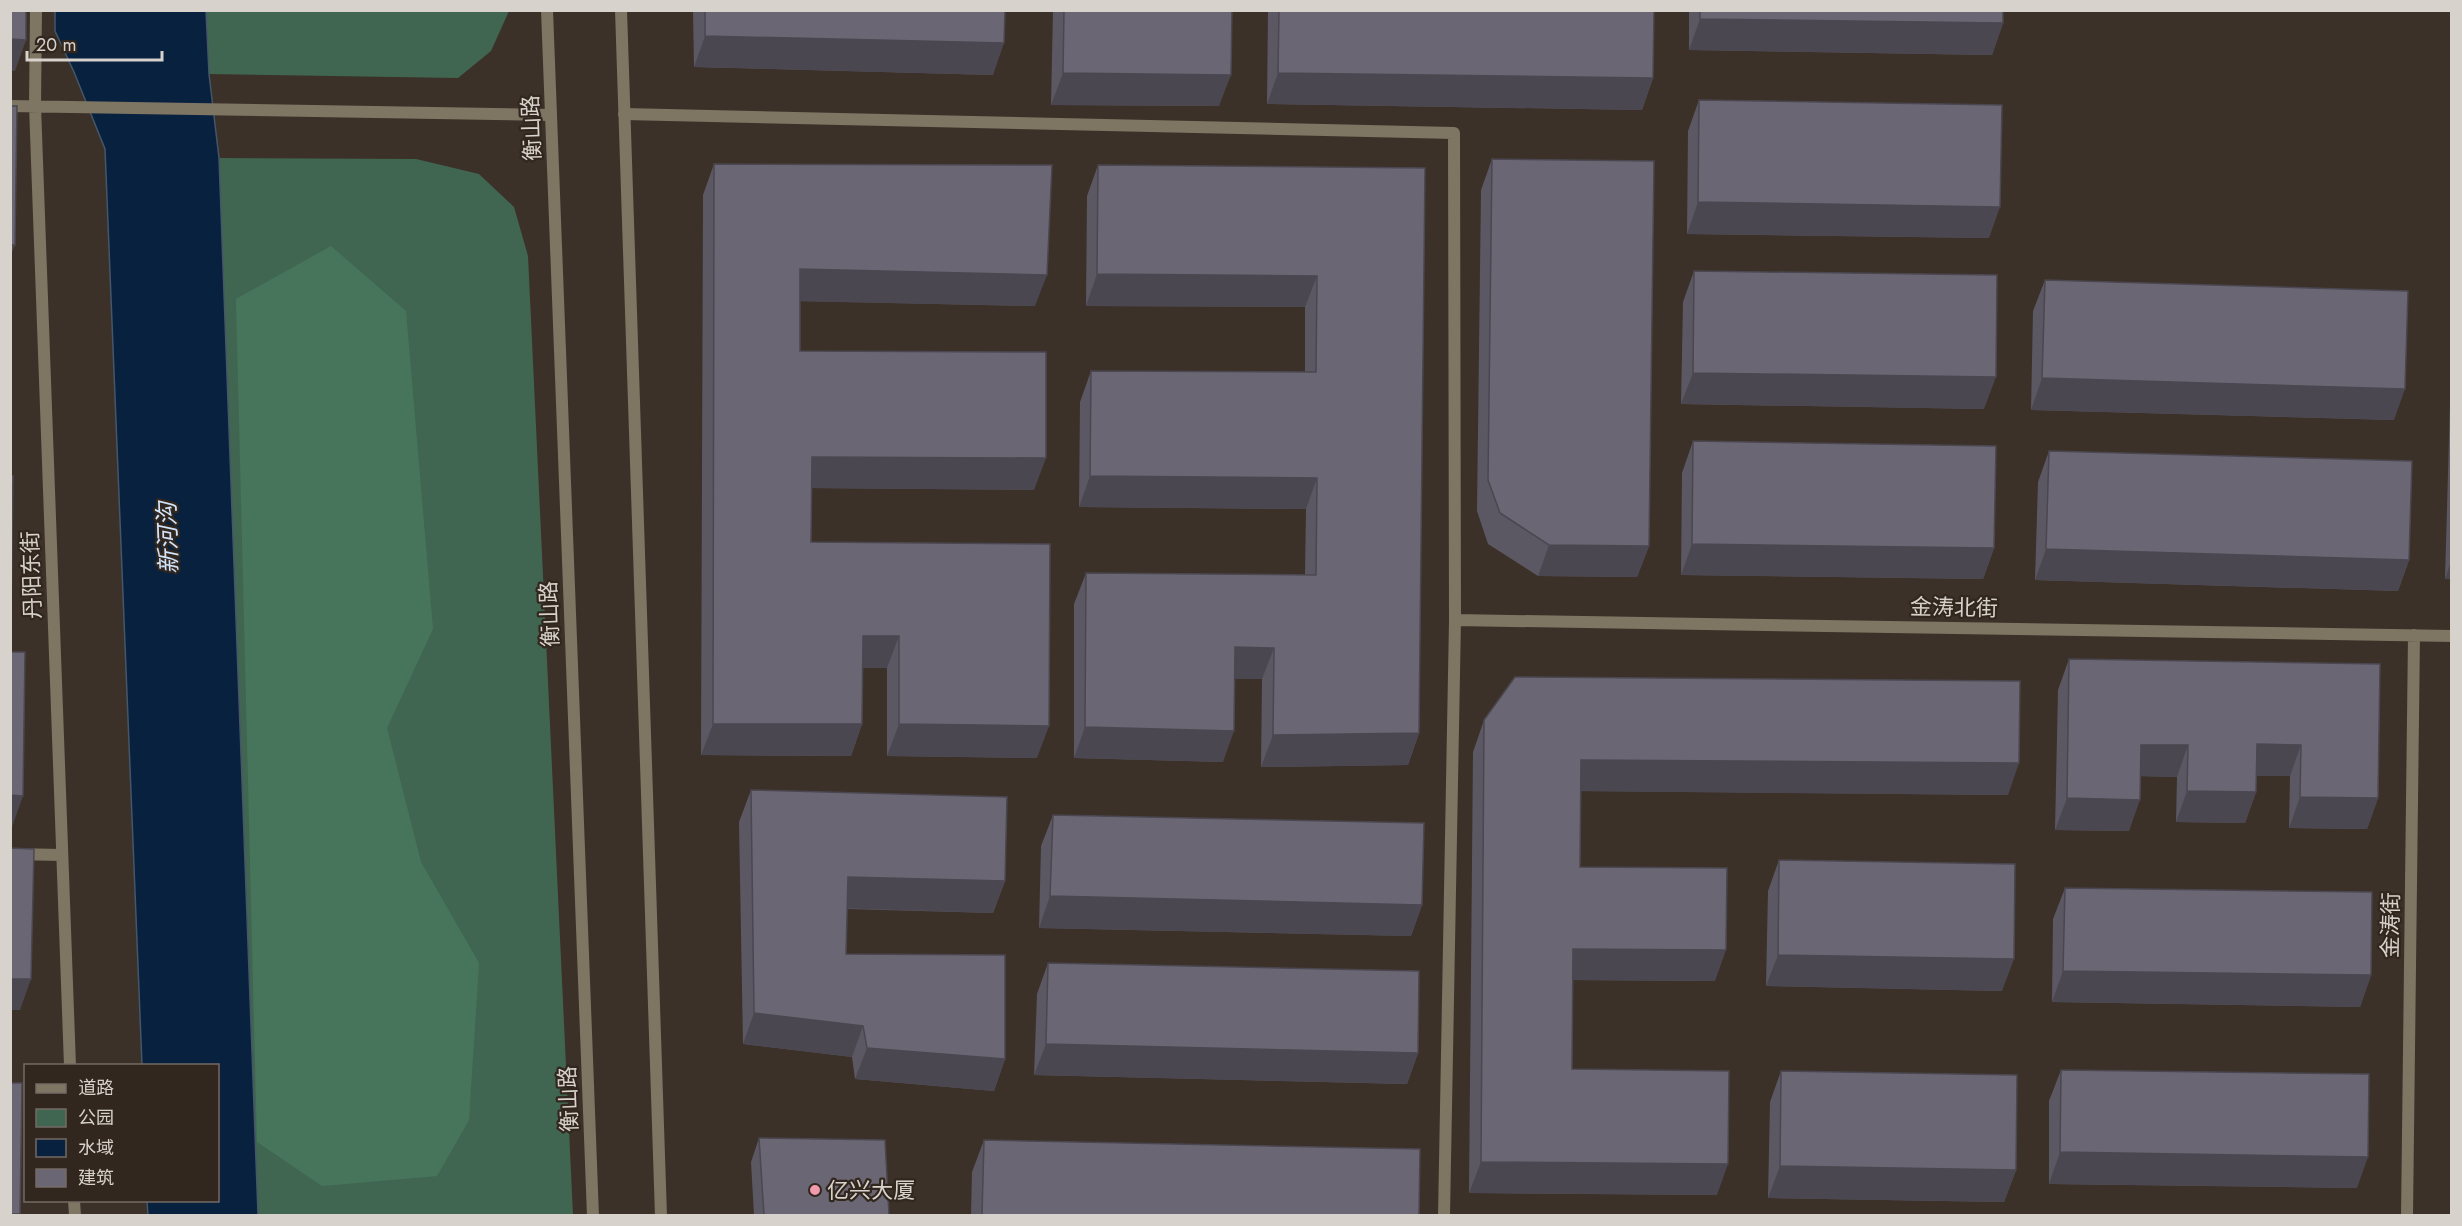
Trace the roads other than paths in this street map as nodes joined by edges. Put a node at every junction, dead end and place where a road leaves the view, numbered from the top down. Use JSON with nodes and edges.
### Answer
{"nodes":[{"id":1,"x":36,"y":10,"type":"edge"},
{"id":2,"x":548,"y":10,"type":"edge"},
{"id":3,"x":621,"y":10,"type":"edge"},
{"id":4,"x":10,"y":106,"type":"edge"},
{"id":5,"x":35,"y":106,"type":"junction"},
{"id":6,"x":624,"y":114,"type":"junction"},
{"id":7,"x":551,"y":115,"type":"junction"},
{"id":8,"x":1455,"y":620,"type":"junction"},
{"id":9,"x":2414,"y":635,"type":"junction"},
{"id":10,"x":2451,"y":636,"type":"edge"},
{"id":11,"x":10,"y":854,"type":"edge"},
{"id":12,"x":62,"y":855,"type":"junction"},
{"id":13,"x":70,"y":1064,"type":"edge"},
{"id":14,"x":593,"y":1215,"type":"edge"},
{"id":15,"x":661,"y":1215,"type":"edge"},
{"id":16,"x":1444,"y":1215,"type":"edge"},
{"id":17,"x":2407,"y":1215,"type":"edge"}],
"edges":[{"from":1,"to":5,"type":"street","name":"丹阳东街"},
{"from":2,"to":7,"type":"street","name":"衡山路"},
{"from":3,"to":6,"type":"street"},
{"from":4,"to":5,"type":"street"},
{"from":5,"to":7,"type":"street"},
{"from":5,"to":12,"type":"street","name":"丹阳东街"},
{"from":6,"to":8,"type":"street"},
{"from":6,"to":15,"type":"street"},
{"from":7,"to":14,"type":"street","name":"衡山路"},
{"from":8,"to":9,"type":"street","name":"金涛北街"},
{"from":8,"to":16,"type":"street"},
{"from":9,"to":10,"type":"street","name":"金涛北街"},
{"from":9,"to":17,"type":"street","name":"金涛街"},
{"from":11,"to":12,"type":"street"},
{"from":12,"to":13,"type":"street","name":"丹阳东街"}]}
